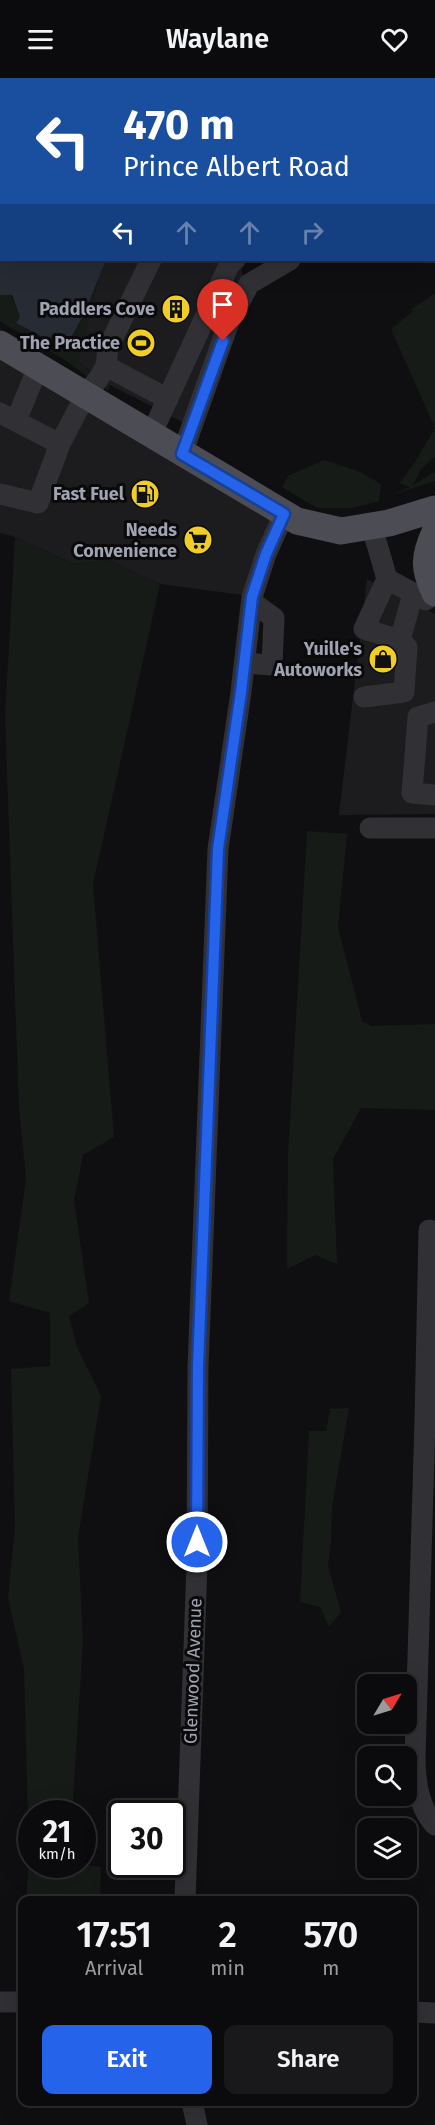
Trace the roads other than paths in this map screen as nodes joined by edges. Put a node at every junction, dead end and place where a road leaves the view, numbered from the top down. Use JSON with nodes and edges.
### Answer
{"nodes":[{"id":1,"x":151,"y":261,"type":"edge"},
{"id":2,"x":233,"y":261,"type":"edge"},
{"id":3,"x":288,"y":261,"type":"edge"},
{"id":4,"x":0,"y":344,"type":"edge"},
{"id":5,"x":106,"y":366,"type":"junction"},
{"id":6,"x":39,"y":368,"type":"junction"},
{"id":7,"x":85,"y":396,"type":"junction"},
{"id":8,"x":168,"y":399,"type":"junction"},
{"id":9,"x":8,"y":417,"type":"edge"},
{"id":10,"x":151,"y":435,"type":"junction"},
{"id":11,"x":60,"y":444,"type":"junction"},
{"id":12,"x":182,"y":454,"type":"junction"},
{"id":13,"x":0,"y":494,"type":"edge"},
{"id":14,"x":435,"y":509,"type":"edge"},
{"id":15,"x":284,"y":514,"type":"junction"},
{"id":16,"x":372,"y":527,"type":"junction"},
{"id":17,"x":435,"y":532,"type":"edge"},
{"id":18,"x":387,"y":579,"type":"junction"},
{"id":19,"x":424,"y":594,"type":"edge"},
{"id":20,"x":435,"y":604,"type":"edge"},
{"id":21,"x":400,"y":640,"type":"junction"},
{"id":22,"x":364,"y":697,"type":"dead end"},
{"id":23,"x":435,"y":712,"type":"edge"},
{"id":24,"x":435,"y":795,"type":"edge"},
{"id":25,"x":370,"y":828,"type":"dead end"},
{"id":26,"x":435,"y":828,"type":"edge"},
{"id":27,"x":429,"y":1230,"type":"dead end"},
{"id":28,"x":431,"y":1304,"type":"edge"},
{"id":29,"x":430,"y":1421,"type":"edge"},
{"id":30,"x":427,"y":1648,"type":"edge"},
{"id":31,"x":435,"y":1825,"type":"edge"},
{"id":32,"x":185,"y":1896,"type":"edge"},
{"id":33,"x":0,"y":2002,"type":"edge"},
{"id":34,"x":18,"y":2002,"type":"edge"},
{"id":35,"x":417,"y":2012,"type":"edge"},
{"id":36,"x":435,"y":2013,"type":"edge"},
{"id":37,"x":193,"y":2106,"type":"edge"},
{"id":38,"x":197,"y":2125,"type":"edge"}],
"edges":[{"from":1,"to":5,"type":"street"},
{"from":2,"to":8,"type":"street"},
{"from":3,"to":12,"type":"street"},
{"from":4,"to":6,"type":"main road"},
{"from":5,"to":7,"type":"street"},
{"from":5,"to":8,"type":"street"},
{"from":6,"to":7,"type":"main road"},
{"from":6,"to":9,"type":"street"},
{"from":7,"to":10,"type":"main road"},
{"from":7,"to":11,"type":"street"},
{"from":8,"to":10,"type":"street"},
{"from":9,"to":11,"type":"street"},
{"from":10,"to":12,"type":"main road"},
{"from":11,"to":13,"type":"street"},
{"from":12,"to":15,"type":"main road"},
{"from":14,"to":16,"type":"main road"},
{"from":15,"to":16,"type":"main road"},
{"from":15,"to":32,"type":"street","name":"Glenwood Avenue"},
{"from":16,"to":18,"type":"street"},
{"from":17,"to":19,"type":"main road"},
{"from":18,"to":19,"type":"street"},
{"from":18,"to":21,"type":"street"},
{"from":19,"to":20,"type":"street"},
{"from":19,"to":21,"type":"street"},
{"from":21,"to":22,"type":"street"},
{"from":23,"to":24,"type":"street"},
{"from":25,"to":26,"type":"street"},
{"from":27,"to":28,"type":"street"},
{"from":28,"to":29,"type":"street"},
{"from":29,"to":30,"type":"street"},
{"from":30,"to":31,"type":"street"},
{"from":33,"to":34,"type":"street"},
{"from":35,"to":36,"type":"street"},
{"from":37,"to":38,"type":"street"}]}
